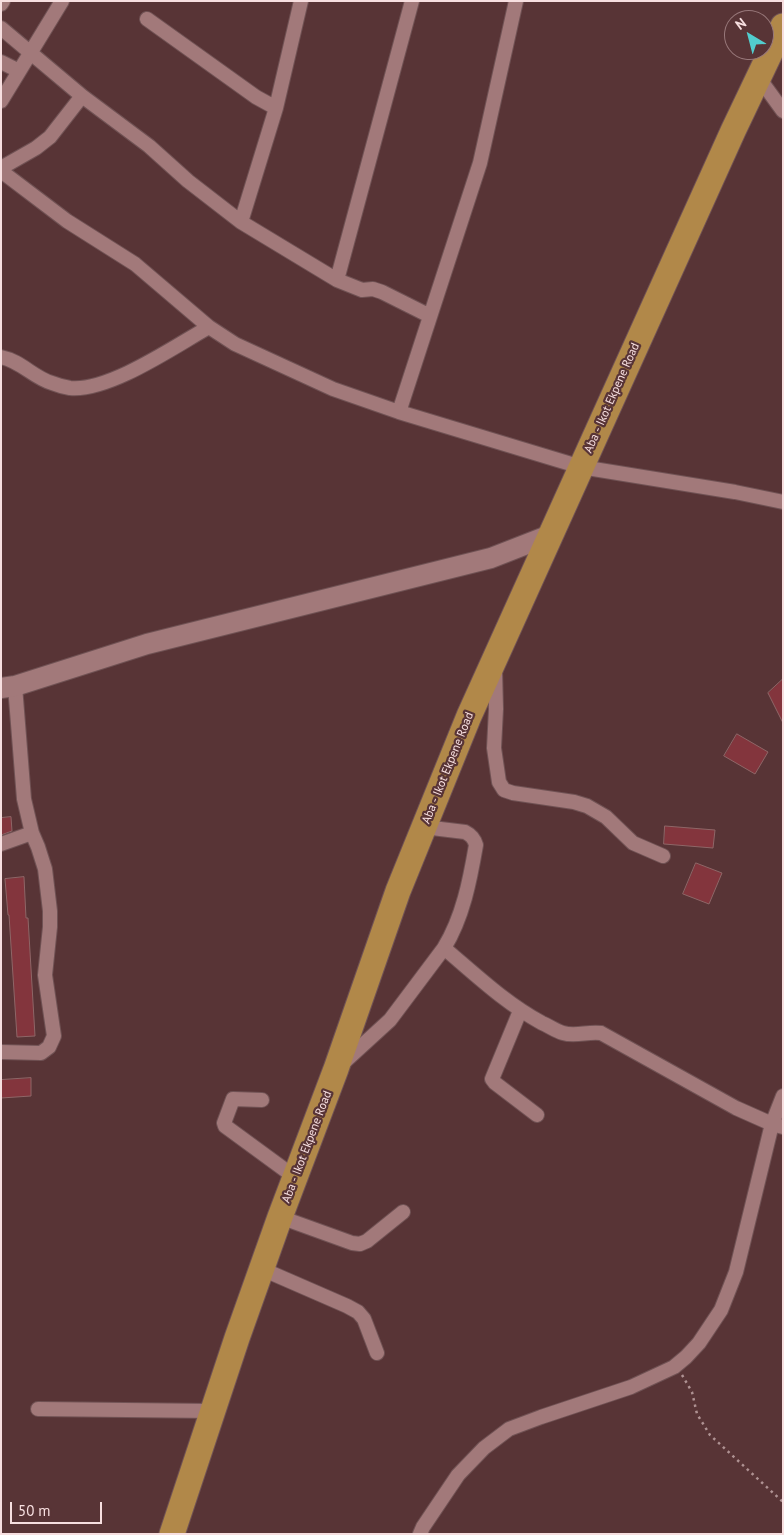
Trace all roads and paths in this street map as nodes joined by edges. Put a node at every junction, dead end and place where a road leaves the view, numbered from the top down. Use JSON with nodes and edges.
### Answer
{"nodes":[{"id":1,"x":62,"y":1,"type":"edge"},
{"id":2,"x":301,"y":1,"type":"edge"},
{"id":3,"x":412,"y":1,"type":"edge"},
{"id":4,"x":516,"y":1,"type":"edge"},
{"id":5,"x":147,"y":19,"type":"dead end"},
{"id":6,"x":783,"y":26,"type":"edge"},
{"id":7,"x":1,"y":28,"type":"edge"},
{"id":8,"x":30,"y":54,"type":"junction"},
{"id":9,"x":1,"y":62,"type":"edge"},
{"id":10,"x":19,"y":71,"type":"junction"},
{"id":11,"x":759,"y":78,"type":"junction"},
{"id":12,"x":82,"y":96,"type":"junction"},
{"id":13,"x":1,"y":101,"type":"edge"},
{"id":14,"x":276,"y":108,"type":"junction"},
{"id":15,"x":783,"y":111,"type":"edge"},
{"id":16,"x":1,"y":170,"type":"edge"},
{"id":17,"x":241,"y":222,"type":"junction"},
{"id":18,"x":337,"y":280,"type":"junction"},
{"id":19,"x":430,"y":316,"type":"junction"},
{"id":20,"x":208,"y":327,"type":"junction"},
{"id":21,"x":1,"y":357,"type":"edge"},
{"id":22,"x":398,"y":412,"type":"junction"},
{"id":23,"x":580,"y":467,"type":"junction"},
{"id":24,"x":783,"y":502,"type":"edge"},
{"id":25,"x":550,"y":535,"type":"junction"},
{"id":26,"x":495,"y":659,"type":"junction"},
{"id":27,"x":8,"y":687,"type":"edge"},
{"id":28,"x":424,"y":828,"type":"junction"},
{"id":29,"x":32,"y":833,"type":"junction"},
{"id":30,"x":1,"y":844,"type":"edge"},
{"id":31,"x":663,"y":856,"type":"dead end"},
{"id":32,"x":444,"y":948,"type":"junction"},
{"id":33,"x":520,"y":1011,"type":"junction"},
{"id":34,"x":1,"y":1052,"type":"edge"},
{"id":35,"x":336,"y":1069,"type":"junction"},
{"id":36,"x":783,"y":1096,"type":"edge"},
{"id":37,"x":262,"y":1100,"type":"dead end"},
{"id":38,"x":537,"y":1115,"type":"dead end"},
{"id":39,"x":778,"y":1126,"type":"edge"},
{"id":40,"x":296,"y":1178,"type":"junction"},
{"id":41,"x":403,"y":1212,"type":"dead end"},
{"id":42,"x":280,"y":1218,"type":"junction"},
{"id":43,"x":262,"y":1269,"type":"junction"},
{"id":44,"x":378,"y":1353,"type":"dead end"},
{"id":45,"x":674,"y":1367,"type":"junction"},
{"id":46,"x":38,"y":1409,"type":"dead end"},
{"id":47,"x":213,"y":1411,"type":"junction"},
{"id":48,"x":783,"y":1502,"type":"edge"},
{"id":49,"x":172,"y":1534,"type":"edge"},
{"id":50,"x":420,"y":1534,"type":"edge"}],
"edges":[{"from":1,"to":8,"type":"street"},
{"from":2,"to":14,"type":"street"},
{"from":3,"to":18,"type":"street"},
{"from":4,"to":19,"type":"street"},
{"from":5,"to":14,"type":"street"},
{"from":6,"to":11,"type":"highway","name":"Aba - Ikot Ekpene Road"},
{"from":7,"to":8,"type":"street"},
{"from":8,"to":10,"type":"street"},
{"from":8,"to":12,"type":"street"},
{"from":9,"to":10,"type":"street"},
{"from":10,"to":13,"type":"street"},
{"from":11,"to":15,"type":"street"},
{"from":11,"to":23,"type":"highway","name":"Aba - Ikot Ekpene Road"},
{"from":12,"to":16,"type":"street"},
{"from":12,"to":17,"type":"street"},
{"from":14,"to":17,"type":"street"},
{"from":16,"to":20,"type":"street"},
{"from":17,"to":18,"type":"street"},
{"from":18,"to":19,"type":"street"},
{"from":19,"to":22,"type":"street"},
{"from":20,"to":21,"type":"street"},
{"from":20,"to":22,"type":"street"},
{"from":22,"to":23,"type":"street"},
{"from":23,"to":24,"type":"street"},
{"from":23,"to":25,"type":"highway","name":"Aba - Ikot Ekpene Road"},
{"from":25,"to":26,"type":"highway","name":"Aba - Ikot Ekpene Road"},
{"from":25,"to":27,"type":"street"},
{"from":26,"to":28,"type":"highway","name":"Aba - Ikot Ekpene Road"},
{"from":26,"to":31,"type":"street"},
{"from":27,"to":29,"type":"street"},
{"from":28,"to":32,"type":"street"},
{"from":28,"to":35,"type":"highway","name":"Aba - Ikot Ekpene Road"},
{"from":29,"to":30,"type":"street"},
{"from":29,"to":34,"type":"street"},
{"from":32,"to":33,"type":"street"},
{"from":32,"to":35,"type":"street"},
{"from":33,"to":38,"type":"street"},
{"from":33,"to":39,"type":"street"},
{"from":35,"to":40,"type":"highway","name":"Aba - Ikot Ekpene Road"},
{"from":36,"to":39,"type":"street"},
{"from":37,"to":40,"type":"street"},
{"from":39,"to":45,"type":"street"},
{"from":40,"to":42,"type":"highway","name":"Aba - Ikot Ekpene Road"},
{"from":41,"to":42,"type":"street"},
{"from":42,"to":43,"type":"highway","name":"Aba - Ikot Ekpene Road"},
{"from":43,"to":44,"type":"street"},
{"from":43,"to":47,"type":"highway","name":"Aba - Ikot Ekpene Road"},
{"from":45,"to":48,"type":"path"},
{"from":45,"to":50,"type":"street"},
{"from":46,"to":47,"type":"street"},
{"from":47,"to":49,"type":"highway","name":"Aba - Ikot Ekpene Road"}]}
